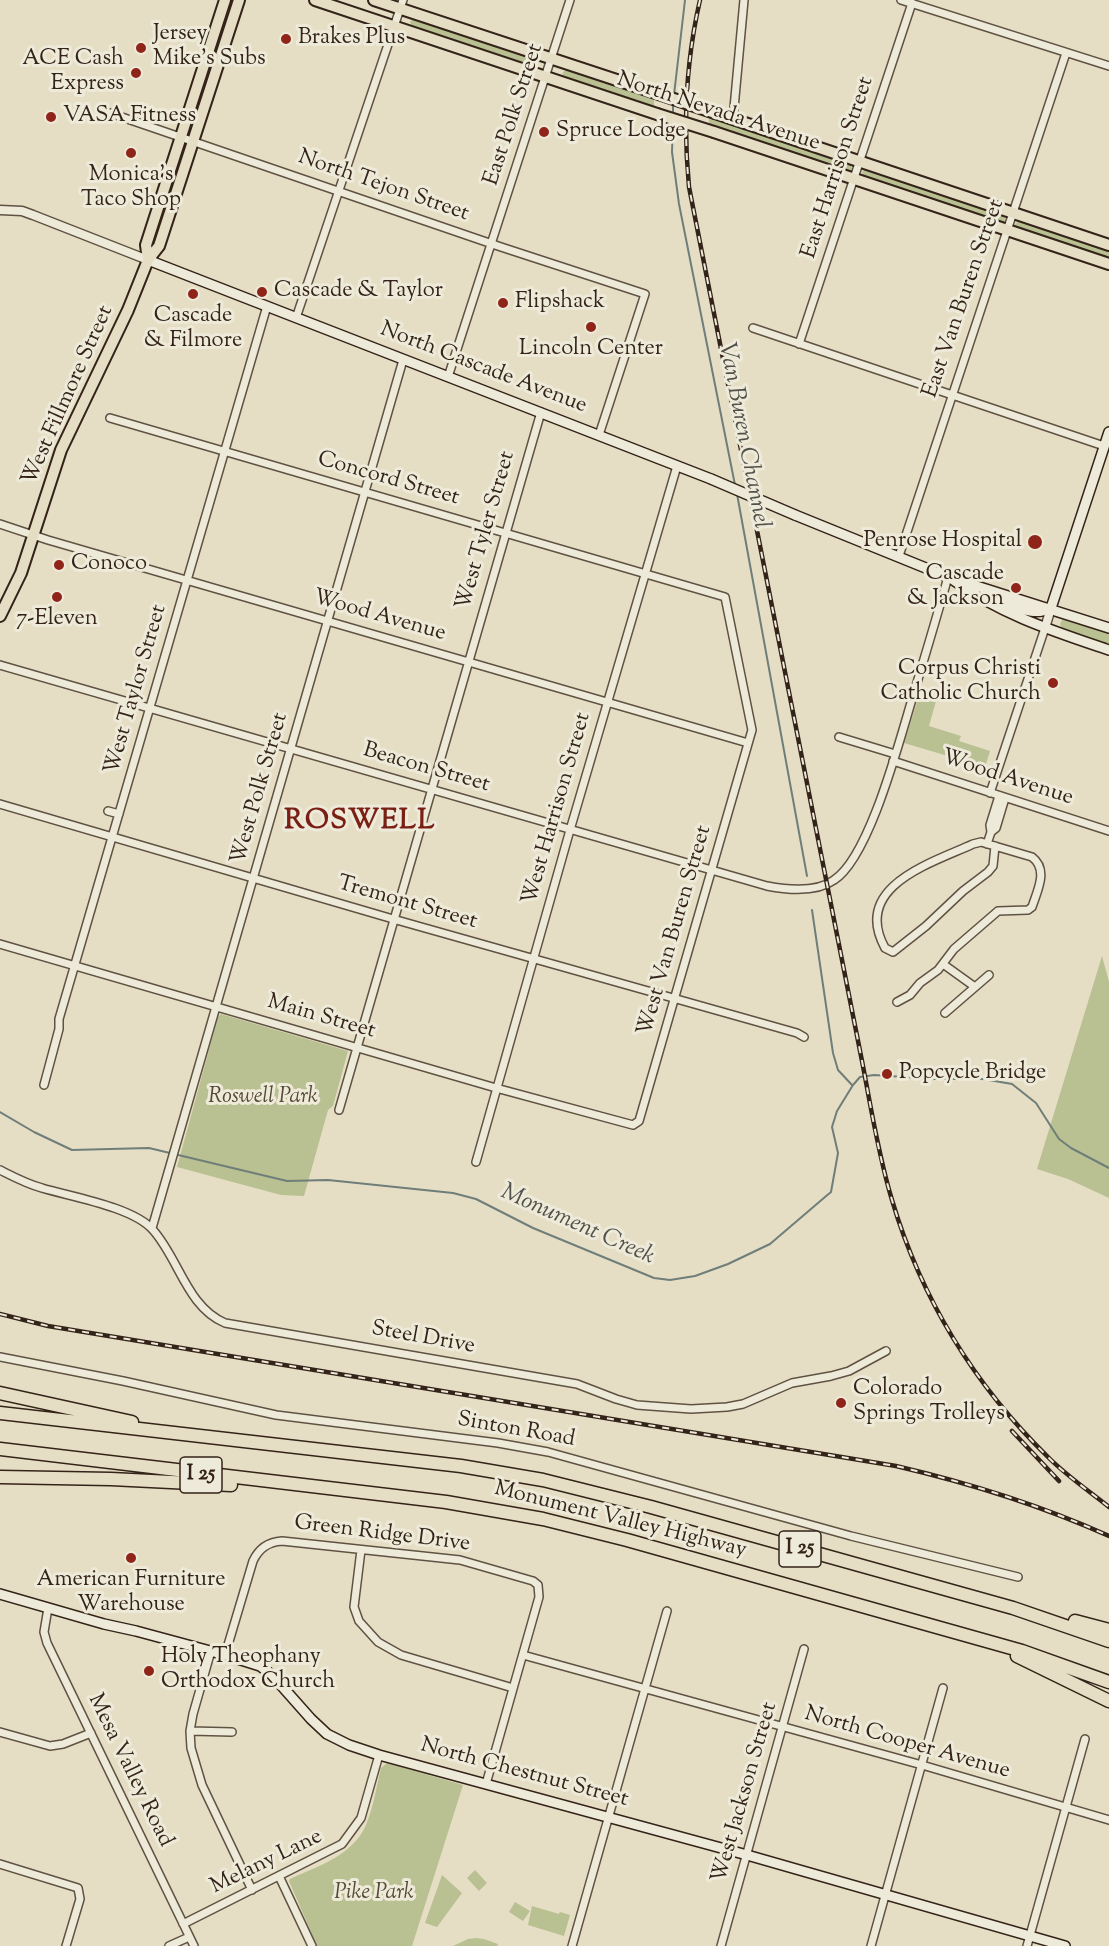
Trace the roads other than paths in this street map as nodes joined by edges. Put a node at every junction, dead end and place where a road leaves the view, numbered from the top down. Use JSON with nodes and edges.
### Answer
{"nodes":[{"id":1,"x":225,"y":0,"type":"edge"},
{"id":2,"x":238,"y":0,"type":"edge"},
{"id":3,"x":315,"y":0,"type":"edge"},
{"id":4,"x":374,"y":0,"type":"edge"},
{"id":5,"x":570,"y":0,"type":"edge"},
{"id":6,"x":744,"y":0,"type":"edge"},
{"id":7,"x":901,"y":0,"type":"edge"},
{"id":8,"x":912,"y":3,"type":"junction"},
{"id":9,"x":402,"y":4,"type":"edge"},
{"id":10,"x":395,"y":26,"type":"junction"},
{"id":11,"x":1066,"y":53,"type":"junction"},
{"id":12,"x":552,"y":59,"type":"junction"},
{"id":13,"x":1109,"y":66,"type":"edge"},
{"id":14,"x":546,"y":77,"type":"junction"},
{"id":15,"x":110,"y":113,"type":"dead end"},
{"id":16,"x":733,"y":119,"type":"junction"},
{"id":17,"x":181,"y":137,"type":"junction"},
{"id":18,"x":192,"y":141,"type":"junction"},
{"id":19,"x":860,"y":162,"type":"junction"},
{"id":20,"x":854,"y":179,"type":"junction"},
{"id":21,"x":338,"y":190,"type":"junction"},
{"id":22,"x":0,"y":210,"type":"edge"},
{"id":23,"x":1014,"y":212,"type":"junction"},
{"id":24,"x":1008,"y":230,"type":"junction"},
{"id":25,"x":492,"y":243,"type":"junction"},
{"id":26,"x":1109,"y":244,"type":"edge"},
{"id":27,"x":148,"y":260,"type":"junction"},
{"id":28,"x":1109,"y":264,"type":"edge"},
{"id":29,"x":267,"y":306,"type":"junction"},
{"id":30,"x":297,"y":318,"type":"junction"},
{"id":31,"x":753,"y":328,"type":"dead end"},
{"id":32,"x":799,"y":344,"type":"junction"},
{"id":33,"x":403,"y":360,"type":"junction"},
{"id":34,"x":448,"y":377,"type":"junction"},
{"id":35,"x":952,"y":395,"type":"junction"},
{"id":36,"x":541,"y":412,"type":"junction"},
{"id":37,"x":110,"y":418,"type":"dead end"},
{"id":38,"x":1109,"y":432,"type":"edge"},
{"id":39,"x":599,"y":435,"type":"junction"},
{"id":40,"x":1104,"y":446,"type":"junction"},
{"id":41,"x":225,"y":451,"type":"junction"},
{"id":42,"x":677,"y":466,"type":"junction"},
{"id":43,"x":364,"y":492,"type":"junction"},
{"id":44,"x":0,"y":524,"type":"edge"},
{"id":45,"x":506,"y":533,"type":"junction"},
{"id":46,"x":33,"y":535,"type":"junction"},
{"id":47,"x":899,"y":556,"type":"junction"},
{"id":48,"x":646,"y":573,"type":"junction"},
{"id":49,"x":948,"y":577,"type":"junction"},
{"id":50,"x":188,"y":581,"type":"junction"},
{"id":51,"x":726,"y":597,"type":"joint"},
{"id":52,"x":984,"y":599,"type":"junction"},
{"id":53,"x":1052,"y":608,"type":"junction"},
{"id":54,"x":0,"y":616,"type":"edge"},
{"id":55,"x":327,"y":620,"type":"junction"},
{"id":56,"x":1045,"y":628,"type":"junction"},
{"id":57,"x":1109,"y":628,"type":"edge"},
{"id":58,"x":1109,"y":650,"type":"edge"},
{"id":59,"x":468,"y":661,"type":"junction"},
{"id":60,"x":0,"y":665,"type":"edge"},
{"id":61,"x":608,"y":702,"type":"junction"},
{"id":62,"x":150,"y":708,"type":"junction"},
{"id":63,"x":839,"y":737,"type":"dead end"},
{"id":64,"x":748,"y":743,"type":"junction"},
{"id":65,"x":291,"y":749,"type":"junction"},
{"id":66,"x":894,"y":758,"type":"junction"},
{"id":67,"x":431,"y":789,"type":"junction"},
{"id":68,"x":990,"y":793,"type":"junction"},
{"id":69,"x":1002,"y":797,"type":"junction"},
{"id":70,"x":0,"y":804,"type":"edge"},
{"id":71,"x":108,"y":811,"type":"dead end"},
{"id":72,"x":119,"y":814,"type":"junction"},
{"id":73,"x":570,"y":830,"type":"junction"},
{"id":74,"x":1109,"y":831,"type":"edge"},
{"id":75,"x":113,"y":837,"type":"junction"},
{"id":76,"x":987,"y":844,"type":"junction"},
{"id":77,"x":996,"y":846,"type":"junction"},
{"id":78,"x":712,"y":870,"type":"junction"},
{"id":79,"x":254,"y":877,"type":"junction"},
{"id":80,"x":393,"y":919,"type":"junction"},
{"id":81,"x":0,"y":944,"type":"edge"},
{"id":82,"x":533,"y":959,"type":"junction"},
{"id":83,"x":943,"y":964,"type":"junction"},
{"id":84,"x":75,"y":966,"type":"junction"},
{"id":85,"x":989,"y":975,"type":"dead end"},
{"id":86,"x":975,"y":987,"type":"junction"},
{"id":87,"x":675,"y":999,"type":"junction"},
{"id":88,"x":897,"y":1002,"type":"dead end"},
{"id":89,"x":216,"y":1006,"type":"junction"},
{"id":90,"x":945,"y":1013,"type":"dead end"},
{"id":91,"x":804,"y":1037,"type":"dead end"},
{"id":92,"x":356,"y":1047,"type":"junction"},
{"id":93,"x":44,"y":1084,"type":"dead end"},
{"id":94,"x":496,"y":1088,"type":"junction"},
{"id":95,"x":339,"y":1110,"type":"dead end"},
{"id":96,"x":633,"y":1125,"type":"joint"},
{"id":97,"x":476,"y":1162,"type":"dead end"},
{"id":98,"x":0,"y":1170,"type":"edge"},
{"id":99,"x":152,"y":1228,"type":"junction"},
{"id":100,"x":886,"y":1351,"type":"dead end"},
{"id":101,"x":0,"y":1357,"type":"edge"},
{"id":102,"x":0,"y":1393,"type":"edge"},
{"id":103,"x":0,"y":1413,"type":"edge"},
{"id":104,"x":186,"y":1434,"type":"junction"},
{"id":105,"x":0,"y":1449,"type":"edge"},
{"id":106,"x":0,"y":1477,"type":"edge"},
{"id":107,"x":292,"y":1485,"type":"junction"},
{"id":108,"x":361,"y":1550,"type":"junction"},
{"id":109,"x":1018,"y":1577,"type":"dead end"},
{"id":110,"x":0,"y":1594,"type":"edge"},
{"id":111,"x":48,"y":1608,"type":"junction"},
{"id":112,"x":1012,"y":1608,"type":"junction"},
{"id":113,"x":667,"y":1611,"type":"dead end"},
{"id":114,"x":1109,"y":1630,"type":"edge"},
{"id":115,"x":957,"y":1632,"type":"junction"},
{"id":116,"x":1109,"y":1641,"type":"edge"},
{"id":117,"x":804,"y":1649,"type":"dead end"},
{"id":118,"x":211,"y":1651,"type":"junction"},
{"id":119,"x":225,"y":1655,"type":"junction"},
{"id":120,"x":523,"y":1655,"type":"junction"},
{"id":121,"x":1109,"y":1682,"type":"edge"},
{"id":122,"x":513,"y":1688,"type":"junction"},
{"id":123,"x":943,"y":1688,"type":"dead end"},
{"id":124,"x":644,"y":1689,"type":"junction"},
{"id":125,"x":1109,"y":1701,"type":"edge"},
{"id":126,"x":783,"y":1728,"type":"junction"},
{"id":127,"x":190,"y":1731,"type":"junction"},
{"id":128,"x":0,"y":1732,"type":"edge"},
{"id":129,"x":232,"y":1732,"type":"dead end"},
{"id":130,"x":90,"y":1733,"type":"junction"},
{"id":131,"x":1085,"y":1739,"type":"dead end"},
{"id":132,"x":380,"y":1755,"type":"junction"},
{"id":133,"x":922,"y":1765,"type":"junction"},
{"id":134,"x":486,"y":1784,"type":"junction"},
{"id":135,"x":1065,"y":1808,"type":"junction"},
{"id":136,"x":608,"y":1816,"type":"junction"},
{"id":137,"x":1109,"y":1820,"type":"edge"},
{"id":138,"x":747,"y":1855,"type":"junction"},
{"id":139,"x":0,"y":1864,"type":"edge"},
{"id":140,"x":279,"y":1876,"type":"junction"},
{"id":141,"x":252,"y":1890,"type":"junction"},
{"id":142,"x":885,"y":1895,"type":"junction"},
{"id":143,"x":183,"y":1924,"type":"junction"},
{"id":144,"x":189,"y":1937,"type":"junction"},
{"id":145,"x":1029,"y":1941,"type":"edge"},
{"id":146,"x":66,"y":1946,"type":"edge"},
{"id":147,"x":170,"y":1946,"type":"edge"},
{"id":148,"x":194,"y":1946,"type":"edge"},
{"id":149,"x":312,"y":1946,"type":"edge"},
{"id":150,"x":572,"y":1946,"type":"edge"},
{"id":151,"x":721,"y":1946,"type":"edge"},
{"id":152,"x":871,"y":1946,"type":"edge"},
{"id":153,"x":1065,"y":1946,"type":"edge"}],
"edges":[{"from":1,"to":17,"type":"main road"},
{"from":2,"to":18,"type":"main road"},
{"from":3,"to":10,"type":"main road","name":"North Nevada Avenue"},
{"from":4,"to":9,"type":"main road","name":"North Nevada Avenue"},
{"from":5,"to":12,"type":"street","name":"East Polk Street"},
{"from":6,"to":16,"type":"street"},
{"from":7,"to":8,"type":"street"},
{"from":8,"to":11,"type":"street"},
{"from":8,"to":19,"type":"street","name":"East Harrison Street"},
{"from":9,"to":10,"type":"street"},
{"from":9,"to":12,"type":"main road","name":"North Nevada Avenue"},
{"from":10,"to":14,"type":"main road","name":"North Nevada Avenue"},
{"from":10,"to":21,"type":"street"},
{"from":11,"to":13,"type":"street"},
{"from":11,"to":23,"type":"street","name":"East Van Buren Street"},
{"from":12,"to":14,"type":"street","name":"East Polk Street"},
{"from":12,"to":16,"type":"main road","name":"North Nevada Avenue","bridge":true},
{"from":14,"to":20,"type":"main road","name":"North Nevada Avenue","bridge":true},
{"from":14,"to":25,"type":"street","name":"East Polk Street"},
{"from":15,"to":17,"type":"street","name":"North Tejon Street"},
{"from":16,"to":19,"type":"main road","name":"North Nevada Avenue"},
{"from":17,"to":18,"type":"street","name":"North Tejon Street"},
{"from":17,"to":27,"type":"main road"},
{"from":18,"to":21,"type":"street","name":"North Tejon Street"},
{"from":18,"to":27,"type":"main road"},
{"from":19,"to":20,"type":"street","name":"East Harrison Street"},
{"from":19,"to":23,"type":"main road","name":"North Nevada Avenue"},
{"from":20,"to":24,"type":"main road","name":"North Nevada Avenue"},
{"from":20,"to":32,"type":"street","name":"East Harrison Street"},
{"from":21,"to":25,"type":"street","name":"North Tejon Street"},
{"from":21,"to":30,"type":"street"},
{"from":22,"to":27,"type":"street","name":"North Cascade Avenue"},
{"from":23,"to":24,"type":"street","name":"East Van Buren Street"},
{"from":23,"to":26,"type":"main road","name":"North Nevada Avenue"},
{"from":24,"to":28,"type":"main road","name":"North Nevada Avenue"},
{"from":24,"to":35,"type":"street","name":"East Van Buren Street"},
{"from":25,"to":34,"type":"street","name":"East Polk Street"},
{"from":25,"to":39,"type":"street","name":"North Tejon Street"},
{"from":27,"to":29,"type":"main road","name":"North Cascade Avenue"},
{"from":27,"to":46,"type":"main road","name":"West Fillmore Street"},
{"from":29,"to":30,"type":"main road","name":"North Cascade Avenue"},
{"from":29,"to":41,"type":"street","name":"West Taylor Street"},
{"from":30,"to":33,"type":"main road","name":"North Cascade Avenue"},
{"from":31,"to":32,"type":"street"},
{"from":32,"to":35,"type":"street"},
{"from":33,"to":34,"type":"main road","name":"North Cascade Avenue"},
{"from":33,"to":43,"type":"street","name":"West Polk Street"},
{"from":34,"to":36,"type":"main road","name":"North Cascade Avenue"},
{"from":35,"to":40,"type":"street"},
{"from":35,"to":47,"type":"street","name":"East Van Buren Street"},
{"from":36,"to":39,"type":"main road","name":"North Cascade Avenue"},
{"from":36,"to":45,"type":"street","name":"West Tyler Street"},
{"from":37,"to":41,"type":"street","name":"Concord Street"},
{"from":38,"to":40,"type":"main road"},
{"from":39,"to":42,"type":"main road","name":"North Cascade Avenue"},
{"from":40,"to":53,"type":"main road"},
{"from":41,"to":43,"type":"street","name":"Concord Street"},
{"from":41,"to":50,"type":"street","name":"West Taylor Street"},
{"from":42,"to":47,"type":"main road","name":"North Cascade Avenue","bridge":true},
{"from":42,"to":48,"type":"street","name":"West Harrison Street"},
{"from":43,"to":45,"type":"street","name":"Concord Street"},
{"from":43,"to":55,"type":"street","name":"West Polk Street"},
{"from":44,"to":46,"type":"street","name":"Wood Avenue"},
{"from":45,"to":48,"type":"street","name":"Concord Street"},
{"from":45,"to":59,"type":"street","name":"West Tyler Street"},
{"from":46,"to":50,"type":"street","name":"Wood Avenue"},
{"from":46,"to":54,"type":"main road","name":"West Fillmore Street"},
{"from":47,"to":49,"type":"main road","name":"North Cascade Avenue"},
{"from":48,"to":51,"type":"street","name":"Concord Street"},
{"from":48,"to":61,"type":"street","name":"West Harrison Street"},
{"from":49,"to":52,"type":"main road","name":"North Cascade Avenue"},
{"from":49,"to":53,"type":"main road","name":"North Cascade Avenue"},
{"from":49,"to":66,"type":"street"},
{"from":50,"to":55,"type":"street","name":"Wood Avenue"},
{"from":50,"to":62,"type":"street","name":"West Taylor Street"},
{"from":51,"to":64,"type":"street","name":"West Van Buren Street"},
{"from":52,"to":53,"type":"main road"},
{"from":52,"to":56,"type":"main road","name":"North Cascade Avenue"},
{"from":53,"to":56,"type":"street"},
{"from":53,"to":57,"type":"main road","name":"North Cascade Avenue"},
{"from":55,"to":59,"type":"street","name":"Wood Avenue"},
{"from":55,"to":65,"type":"street","name":"West Polk Street"},
{"from":56,"to":58,"type":"main road","name":"North Cascade Avenue"},
{"from":56,"to":68,"type":"street"},
{"from":59,"to":61,"type":"street","name":"Wood Avenue"},
{"from":59,"to":67,"type":"street","name":"West Tyler Street"},
{"from":60,"to":62,"type":"street","name":"Beacon Street"},
{"from":61,"to":64,"type":"street","name":"Wood Avenue"},
{"from":61,"to":73,"type":"street","name":"West Harrison Street"},
{"from":62,"to":65,"type":"street","name":"Beacon Street"},
{"from":62,"to":72,"type":"street","name":"West Taylor Street"},
{"from":63,"to":66,"type":"street","name":"Wood Avenue"},
{"from":64,"to":78,"type":"street","name":"West Van Buren Street"},
{"from":65,"to":67,"type":"street","name":"Beacon Street"},
{"from":65,"to":79,"type":"street","name":"West Polk Street"},
{"from":66,"to":68,"type":"street","name":"Wood Avenue"},
{"from":66,"to":78,"type":"street","name":"Beacon Street"},
{"from":67,"to":73,"type":"street","name":"Beacon Street"},
{"from":67,"to":80,"type":"street","name":"West Tyler Street"},
{"from":68,"to":69,"type":"street","name":"Wood Avenue"},
{"from":69,"to":74,"type":"street","name":"Wood Avenue"},
{"from":69,"to":76,"type":"street"},
{"from":70,"to":75,"type":"street","name":"Tremont Street"},
{"from":71,"to":72,"type":"street"},
{"from":72,"to":75,"type":"street","name":"West Taylor Street"},
{"from":73,"to":78,"type":"street","name":"Beacon Street"},
{"from":73,"to":82,"type":"street","name":"West Harrison Street"},
{"from":75,"to":79,"type":"street","name":"Tremont Street"},
{"from":75,"to":84,"type":"street","name":"West Taylor Street"},
{"from":76,"to":77,"type":"street"},
{"from":76,"to":77,"type":"street"},
{"from":77,"to":83,"type":"street"},
{"from":78,"to":87,"type":"street","name":"West Van Buren Street"},
{"from":79,"to":80,"type":"street","name":"Tremont Street"},
{"from":79,"to":89,"type":"street","name":"West Polk Street"},
{"from":80,"to":82,"type":"street","name":"Tremont Street"},
{"from":80,"to":92,"type":"street","name":"West Tyler Street"},
{"from":81,"to":84,"type":"street","name":"Main Street"},
{"from":82,"to":87,"type":"street","name":"Tremont Street"},
{"from":82,"to":94,"type":"street","name":"West Harrison Street"},
{"from":83,"to":86,"type":"street"},
{"from":83,"to":88,"type":"street"},
{"from":84,"to":89,"type":"street","name":"Main Street"},
{"from":84,"to":93,"type":"street","name":"West Taylor Street"},
{"from":85,"to":86,"type":"street"},
{"from":86,"to":90,"type":"street"},
{"from":87,"to":91,"type":"street","name":"Tremont Street"},
{"from":87,"to":96,"type":"street","name":"West Van Buren Street"},
{"from":89,"to":92,"type":"street","name":"Main Street"},
{"from":89,"to":99,"type":"street","name":"West Polk Street"},
{"from":92,"to":94,"type":"street","name":"Main Street"},
{"from":92,"to":95,"type":"street","name":"West Tyler Street"},
{"from":94,"to":96,"type":"street","name":"Main Street"},
{"from":94,"to":97,"type":"street","name":"West Harrison Street"},
{"from":98,"to":99,"type":"street","name":"Steel Drive"},
{"from":99,"to":100,"type":"street","name":"Steel Drive"},
{"from":101,"to":109,"type":"street","name":"Sinton Road"},
{"from":102,"to":104,"type":"highway"},
{"from":103,"to":104,"type":"highway","name":"Monument Valley Highway","number":"I 25"},
{"from":104,"to":112,"type":"highway","name":"Monument Valley Highway","number":"I 25"},
{"from":105,"to":107,"type":"highway","name":"Monument Valley Highway","number":"I 25"},
{"from":106,"to":107,"type":"highway"},
{"from":107,"to":115,"type":"highway","name":"Monument Valley Highway","number":"I 25"},
{"from":108,"to":119,"type":"street","name":"Green Ridge Drive"},
{"from":108,"to":120,"type":"street","name":"Green Ridge Drive"},
{"from":108,"to":122,"type":"street"},
{"from":110,"to":111,"type":"main road","name":"North Chestnut Street"},
{"from":111,"to":118,"type":"main road","name":"North Chestnut Street"},
{"from":111,"to":130,"type":"street","name":"Mesa Valley Road"},
{"from":112,"to":114,"type":"highway"},
{"from":112,"to":116,"type":"highway","name":"Monument Valley Highway","number":"I 25"},
{"from":113,"to":124,"type":"street"},
{"from":115,"to":121,"type":"highway","name":"Monument Valley Highway","number":"I 25"},
{"from":115,"to":125,"type":"highway"},
{"from":117,"to":126,"type":"street","name":"West Jackson Street"},
{"from":118,"to":119,"type":"main road","name":"North Chestnut Street"},
{"from":118,"to":127,"type":"street"},
{"from":119,"to":132,"type":"main road","name":"North Chestnut Street"},
{"from":120,"to":122,"type":"street"},
{"from":120,"to":124,"type":"street","name":"North Cooper Avenue"},
{"from":122,"to":134,"type":"street"},
{"from":123,"to":133,"type":"street"},
{"from":124,"to":126,"type":"street","name":"North Cooper Avenue"},
{"from":124,"to":136,"type":"street"},
{"from":126,"to":133,"type":"street","name":"North Cooper Avenue"},
{"from":126,"to":138,"type":"street","name":"West Jackson Street"},
{"from":127,"to":129,"type":"street"},
{"from":127,"to":141,"type":"street"},
{"from":128,"to":130,"type":"street"},
{"from":130,"to":143,"type":"street","name":"Mesa Valley Road"},
{"from":131,"to":135,"type":"street"},
{"from":132,"to":134,"type":"main road","name":"North Chestnut Street"},
{"from":132,"to":140,"type":"street","name":"Melany Lane"},
{"from":133,"to":135,"type":"street","name":"North Cooper Avenue"},
{"from":133,"to":142,"type":"street"},
{"from":134,"to":136,"type":"main road","name":"North Chestnut Street"},
{"from":135,"to":137,"type":"street","name":"North Cooper Avenue"},
{"from":135,"to":145,"type":"street"},
{"from":136,"to":138,"type":"main road","name":"North Chestnut Street"},
{"from":136,"to":150,"type":"street"},
{"from":138,"to":142,"type":"main road","name":"North Chestnut Street"},
{"from":138,"to":151,"type":"street","name":"West Jackson Street"},
{"from":139,"to":146,"type":"street"},
{"from":140,"to":141,"type":"street","name":"Melany Lane"},
{"from":140,"to":149,"type":"street"},
{"from":141,"to":143,"type":"street","name":"Melany Lane"},
{"from":142,"to":145,"type":"main road","name":"North Chestnut Street"},
{"from":142,"to":152,"type":"street"},
{"from":143,"to":144,"type":"street","name":"Mesa Valley Road"},
{"from":144,"to":147,"type":"street"},
{"from":144,"to":148,"type":"street","name":"Mesa Valley Road"},
{"from":145,"to":153,"type":"main road","name":"North Chestnut Street"}]}
